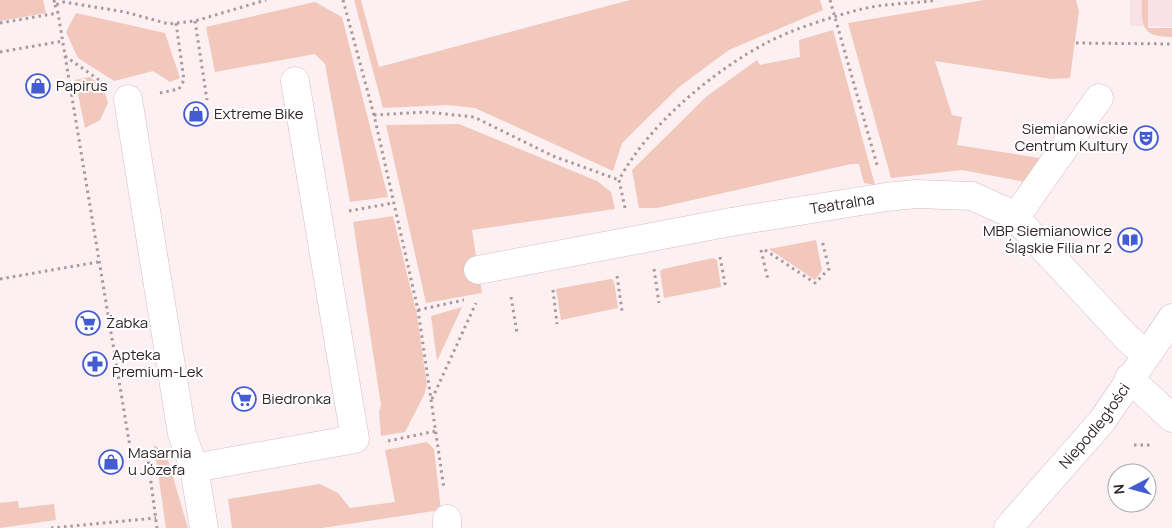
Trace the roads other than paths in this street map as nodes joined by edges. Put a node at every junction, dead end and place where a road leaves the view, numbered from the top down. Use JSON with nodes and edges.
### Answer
{"nodes":[{"id":1,"x":295,"y":81,"type":"dead end"},
{"id":2,"x":1099,"y":98,"type":"dead end"},
{"id":3,"x":128,"y":99,"type":"road end"},
{"id":4,"x":1015,"y":218,"type":"junction"},
{"id":5,"x":478,"y":270,"type":"dead end"},
{"id":6,"x":1172,"y":318,"type":"edge"},
{"id":7,"x":1146,"y":355,"type":"junction"},
{"id":8,"x":1129,"y":378,"type":"junction"},
{"id":9,"x":1172,"y":418,"type":"edge"},
{"id":10,"x":194,"y":468,"type":"junction"},
{"id":11,"x":204,"y":528,"type":"edge"},
{"id":12,"x":1008,"y":528,"type":"edge"}],
"edges":[{"from":1,"to":10,"type":"street"},
{"from":2,"to":4,"type":"street"},
{"from":3,"to":10,"type":"street"},
{"from":4,"to":5,"type":"street","name":"Teatralna"},
{"from":4,"to":7,"type":"street","name":"Teatralna"},
{"from":6,"to":7,"type":"street","name":"Niepodległości"},
{"from":7,"to":8,"type":"street","name":"Niepodległości"},
{"from":8,"to":9,"type":"street"},
{"from":8,"to":12,"type":"street","name":"Niepodległości"},
{"from":10,"to":11,"type":"street"}]}
